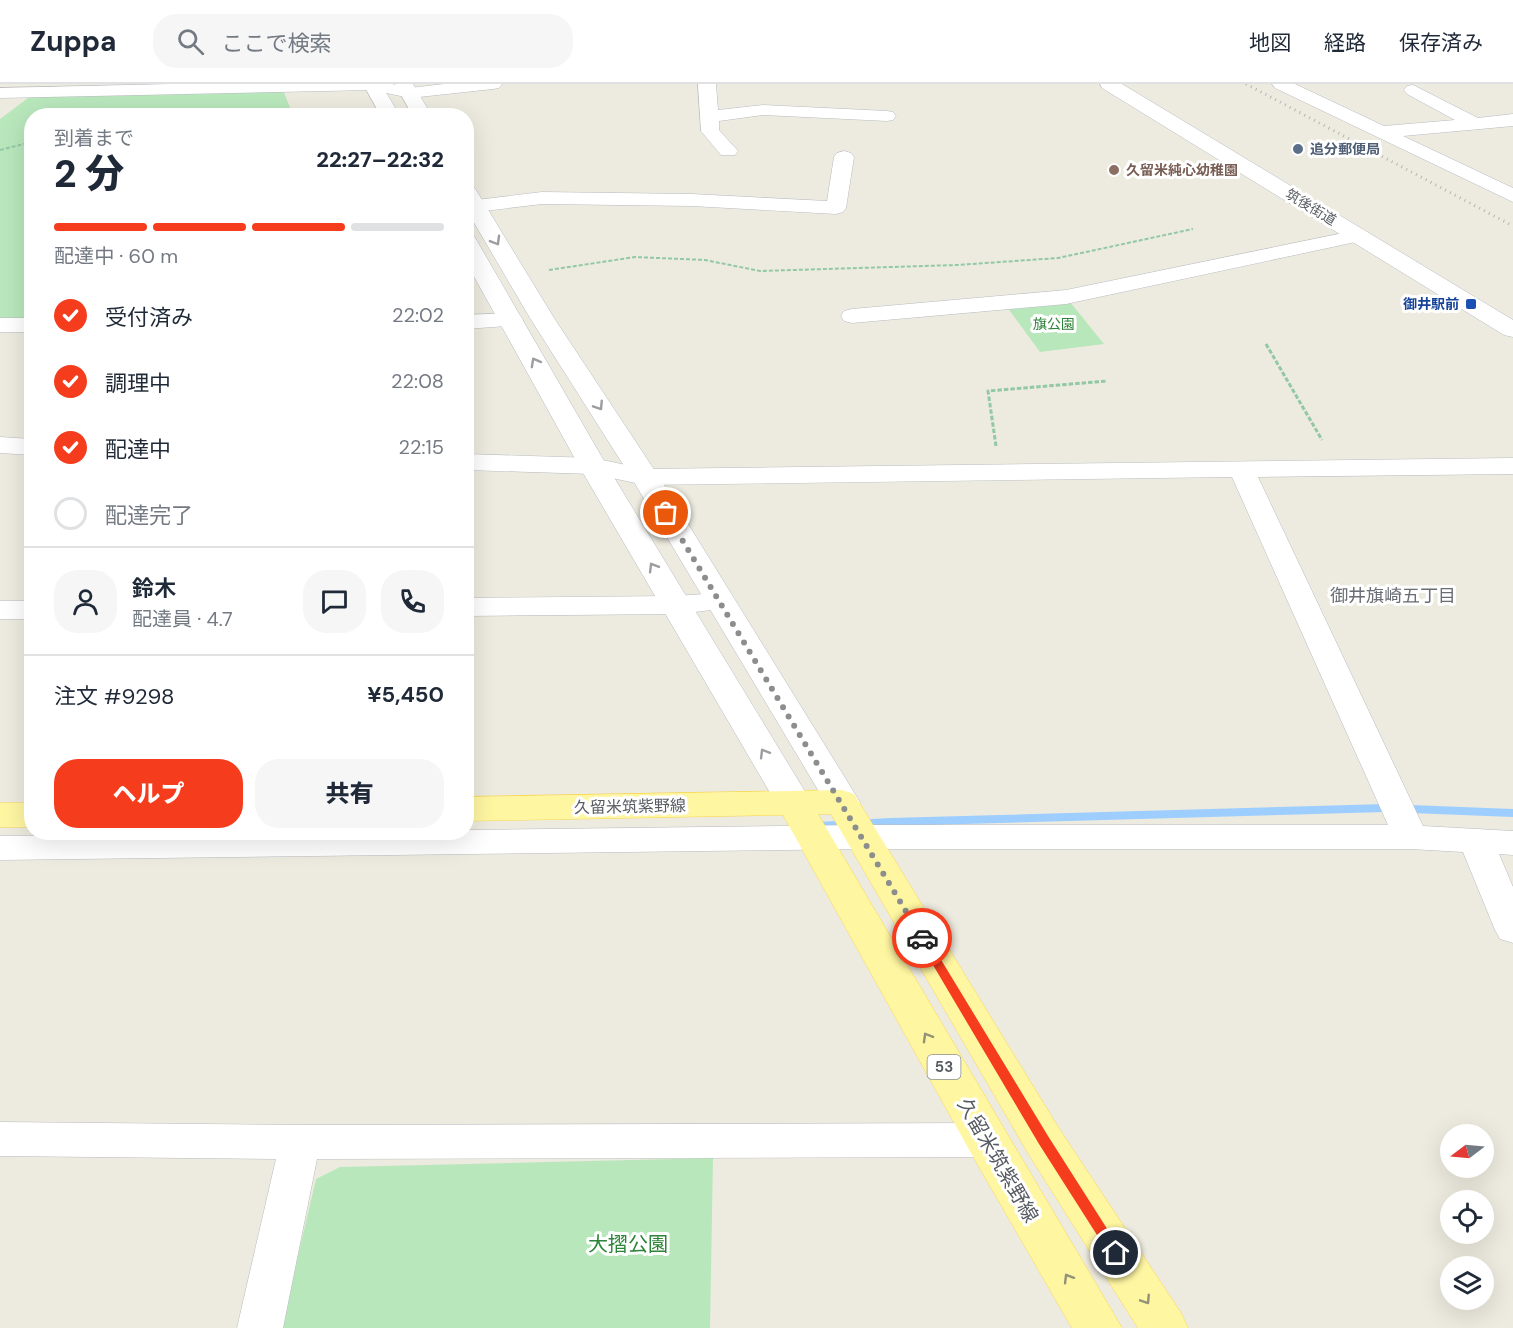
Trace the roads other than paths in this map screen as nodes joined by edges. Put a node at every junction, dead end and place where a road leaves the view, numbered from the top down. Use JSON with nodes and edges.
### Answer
{"nodes":[{"id":1,"x":372,"y":84,"type":"edge"},
{"id":2,"x":493,"y":84,"type":"edge"},
{"id":3,"x":707,"y":84,"type":"edge"},
{"id":4,"x":1108,"y":84,"type":"edge"},
{"id":5,"x":1281,"y":84,"type":"edge"},
{"id":6,"x":40,"y":88,"type":"edge"},
{"id":7,"x":407,"y":89,"type":"edge"},
{"id":8,"x":1413,"y":90,"type":"dead end"},
{"id":9,"x":0,"y":93,"type":"edge"},
{"id":10,"x":386,"y":108,"type":"edge"},
{"id":11,"x":418,"y":108,"type":"edge"},
{"id":12,"x":9,"y":111,"type":"dead end"},
{"id":13,"x":887,"y":116,"type":"dead end"},
{"id":14,"x":710,"y":117,"type":"junction"},
{"id":15,"x":1513,"y":120,"type":"edge"},
{"id":16,"x":1474,"y":123,"type":"junction"},
{"id":17,"x":1382,"y":132,"type":"junction"},
{"id":18,"x":728,"y":151,"type":"dead end"},
{"id":19,"x":844,"y":157,"type":"dead end"},
{"id":20,"x":1513,"y":196,"type":"edge"},
{"id":21,"x":474,"y":198,"type":"edge"},
{"id":22,"x":474,"y":203,"type":"edge"},
{"id":23,"x":1358,"y":236,"type":"junction"},
{"id":24,"x":474,"y":255,"type":"edge"},
{"id":25,"x":852,"y":316,"type":"dead end"},
{"id":26,"x":512,"y":320,"type":"junction"},
{"id":27,"x":474,"y":322,"type":"edge"},
{"id":28,"x":0,"y":325,"type":"edge"},
{"id":29,"x":24,"y":325,"type":"edge"},
{"id":30,"x":1513,"y":330,"type":"edge"},
{"id":31,"x":0,"y":445,"type":"edge"},
{"id":32,"x":24,"y":446,"type":"edge"},
{"id":33,"x":474,"y":462,"type":"edge"},
{"id":34,"x":593,"y":466,"type":"junction"},
{"id":35,"x":1513,"y":466,"type":"edge"},
{"id":36,"x":1242,"y":470,"type":"junction"},
{"id":37,"x":645,"y":477,"type":"junction"},
{"id":38,"x":720,"y":602,"type":"junction"},
{"id":39,"x":676,"y":605,"type":"junction"},
{"id":40,"x":474,"y":607,"type":"edge"},
{"id":41,"x":0,"y":610,"type":"edge"},
{"id":42,"x":24,"y":610,"type":"edge"},
{"id":43,"x":842,"y":802,"type":"junction"},
{"id":44,"x":794,"y":803,"type":"junction"},
{"id":45,"x":474,"y":809,"type":"edge"},
{"id":46,"x":0,"y":815,"type":"edge"},
{"id":47,"x":24,"y":815,"type":"edge"},
{"id":48,"x":862,"y":837,"type":"junction"},
{"id":49,"x":1411,"y":837,"type":"junction"},
{"id":50,"x":814,"y":838,"type":"junction"},
{"id":51,"x":1476,"y":841,"type":"junction"},
{"id":52,"x":1513,"y":843,"type":"edge"},
{"id":53,"x":0,"y":848,"type":"edge"},
{"id":54,"x":1513,"y":930,"type":"edge"},
{"id":55,"x":0,"y":1139,"type":"edge"},
{"id":56,"x":986,"y":1140,"type":"junction"},
{"id":57,"x":300,"y":1142,"type":"junction"},
{"id":58,"x":260,"y":1328,"type":"edge"},
{"id":59,"x":1098,"y":1328,"type":"edge"},
{"id":60,"x":1164,"y":1328,"type":"edge"}],
"edges":[{"from":1,"to":6,"type":"street"},
{"from":1,"to":7,"type":"street"},
{"from":1,"to":10,"type":"street"},
{"from":2,"to":7,"type":"street"},
{"from":3,"to":14,"type":"street"},
{"from":4,"to":23,"type":"street","name":"筑後街道"},
{"from":5,"to":17,"type":"street"},
{"from":6,"to":9,"type":"street"},
{"from":6,"to":12,"type":"street"},
{"from":7,"to":11,"type":"street"},
{"from":8,"to":16,"type":"street"},
{"from":13,"to":14,"type":"street"},
{"from":14,"to":18,"type":"street"},
{"from":15,"to":16,"type":"street"},
{"from":16,"to":17,"type":"street"},
{"from":17,"to":20,"type":"street"},
{"from":19,"to":21,"type":"street"},
{"from":22,"to":37,"type":"street","one_way":true},
{"from":23,"to":25,"type":"street"},
{"from":23,"to":30,"type":"street","name":"筑後街道"},
{"from":24,"to":26,"type":"street"},
{"from":26,"to":27,"type":"street"},
{"from":34,"to":26,"type":"street","one_way":true},
{"from":28,"to":29,"type":"street"},
{"from":31,"to":32,"type":"street"},
{"from":33,"to":34,"type":"street"},
{"from":34,"to":37,"type":"street"},
{"from":39,"to":34,"type":"street","one_way":true},
{"from":35,"to":36,"type":"street"},
{"from":36,"to":37,"type":"street"},
{"from":36,"to":49,"type":"street"},
{"from":37,"to":38,"type":"street"},
{"from":38,"to":39,"type":"street"},
{"from":38,"to":43,"type":"street"},
{"from":39,"to":40,"type":"street"},
{"from":44,"to":39,"type":"street","one_way":true},
{"from":41,"to":42,"type":"street"},
{"from":43,"to":44,"type":"main road","name":"久留米筑紫野線"},
{"from":43,"to":48,"type":"main road"},
{"from":44,"to":45,"type":"main road","name":"久留米筑紫野線"},
{"from":44,"to":50,"type":"main road","name":"久留米筑紫野線","number":"53"},
{"from":46,"to":47,"type":"main road"},
{"from":48,"to":49,"type":"street"},
{"from":48,"to":50,"type":"street"},
{"from":48,"to":60,"type":"main road","one_way":true},
{"from":49,"to":51,"type":"street"},
{"from":50,"to":53,"type":"street"},
{"from":56,"to":50,"type":"main road","name":"久留米筑紫野線","number":"53","one_way":true},
{"from":51,"to":52,"type":"street"},
{"from":51,"to":54,"type":"street"},
{"from":55,"to":57,"type":"street"},
{"from":56,"to":57,"type":"street"},
{"from":59,"to":56,"type":"main road","name":"久留米筑紫野線","number":"53","one_way":true},
{"from":57,"to":58,"type":"street"}]}
